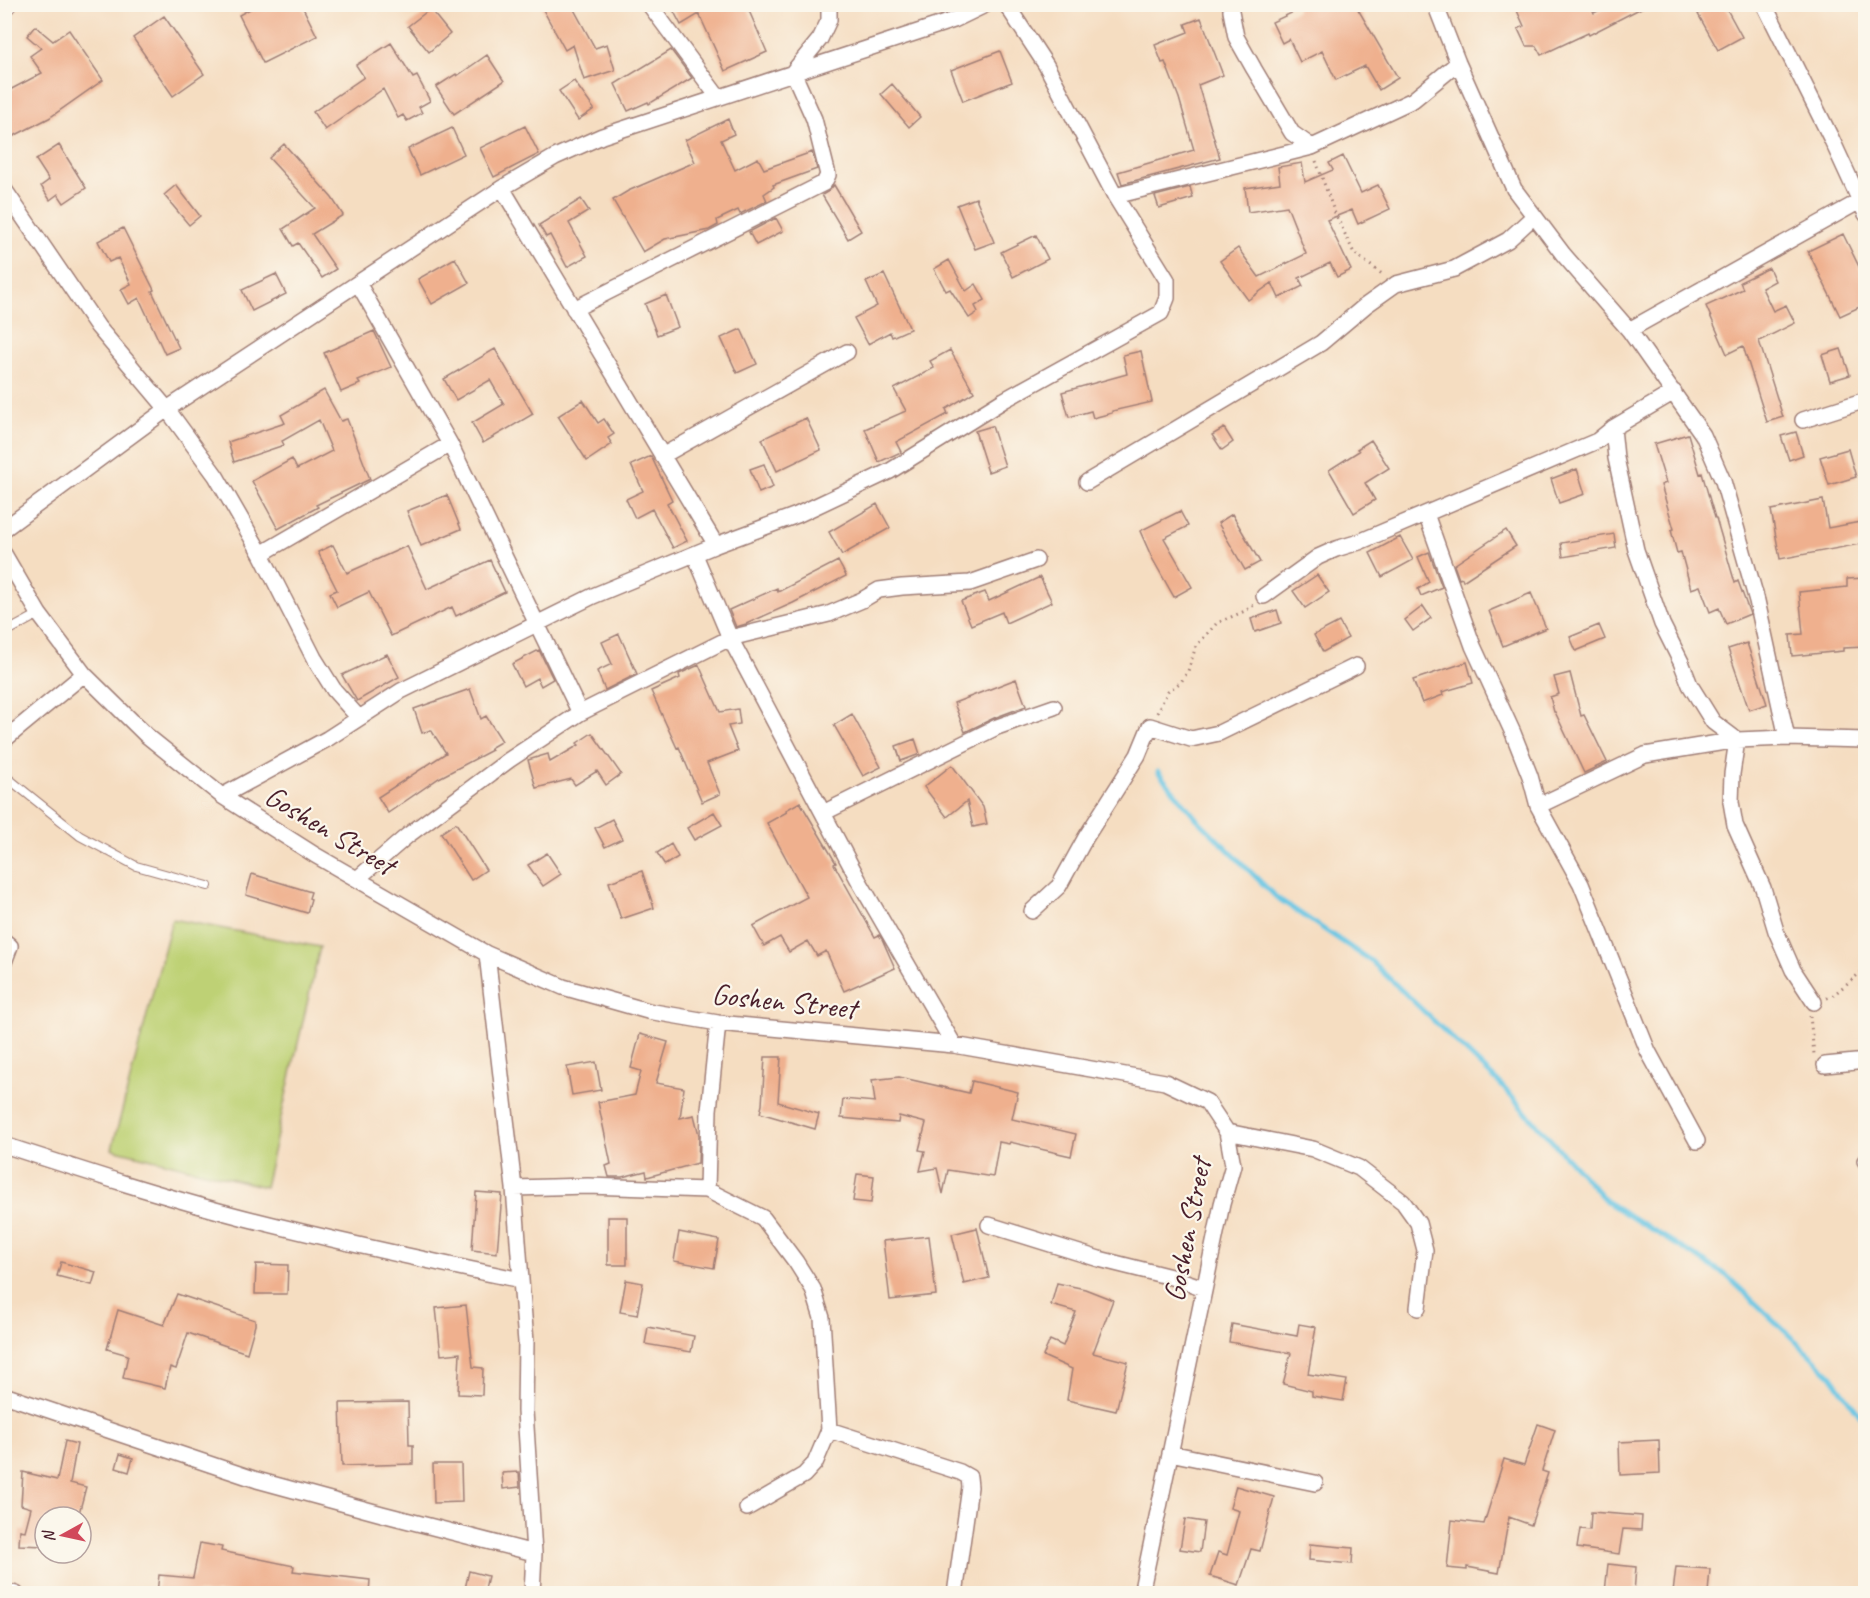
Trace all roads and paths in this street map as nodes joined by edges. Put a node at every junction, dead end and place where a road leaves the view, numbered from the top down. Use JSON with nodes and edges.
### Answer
{"nodes":[{"id":1,"x":649,"y":4,"type":"edge"},
{"id":2,"x":829,"y":4,"type":"edge"},
{"id":3,"x":987,"y":4,"type":"edge"},
{"id":4,"x":1006,"y":4,"type":"edge"},
{"id":5,"x":1231,"y":4,"type":"edge"},
{"id":6,"x":1435,"y":4,"type":"edge"},
{"id":7,"x":1764,"y":4,"type":"edge"},
{"id":8,"x":1458,"y":63,"type":"junction"},
{"id":9,"x":793,"y":72,"type":"junction"},
{"id":10,"x":718,"y":97,"type":"junction"},
{"id":11,"x":1312,"y":147,"type":"junction"},
{"id":12,"x":502,"y":188,"type":"junction"},
{"id":13,"x":4,"y":189,"type":"edge"},
{"id":14,"x":1115,"y":196,"type":"junction"},
{"id":15,"x":1863,"y":207,"type":"edge"},
{"id":16,"x":1534,"y":216,"type":"junction"},
{"id":17,"x":358,"y":283,"type":"junction"},
{"id":18,"x":1396,"y":284,"type":"junction"},
{"id":19,"x":574,"y":309,"type":"junction"},
{"id":20,"x":1629,"y":330,"type":"junction"},
{"id":21,"x":847,"y":352,"type":"dead end"},
{"id":22,"x":1674,"y":392,"type":"junction"},
{"id":23,"x":1866,"y":400,"type":"edge"},
{"id":24,"x":167,"y":410,"type":"junction"},
{"id":25,"x":1803,"y":420,"type":"dead end"},
{"id":26,"x":1613,"y":428,"type":"junction"},
{"id":27,"x":450,"y":444,"type":"junction"},
{"id":28,"x":662,"y":456,"type":"junction"},
{"id":29,"x":1087,"y":482,"type":"dead end"},
{"id":30,"x":1426,"y":514,"type":"junction"},
{"id":31,"x":4,"y":529,"type":"edge"},
{"id":32,"x":716,"y":545,"type":"junction"},
{"id":33,"x":4,"y":554,"type":"edge"},
{"id":34,"x":261,"y":554,"type":"junction"},
{"id":35,"x":695,"y":555,"type":"junction"},
{"id":36,"x":1036,"y":560,"type":"dead end"},
{"id":37,"x":1264,"y":596,"type":"joint"},
{"id":38,"x":39,"y":614,"type":"junction"},
{"id":39,"x":537,"y":626,"type":"junction"},
{"id":40,"x":4,"y":633,"type":"edge"},
{"id":41,"x":730,"y":638,"type":"junction"},
{"id":42,"x":1356,"y":666,"type":"dead end"},
{"id":43,"x":84,"y":674,"type":"junction"},
{"id":44,"x":1054,"y":707,"type":"dead end"},
{"id":45,"x":580,"y":713,"type":"junction"},
{"id":46,"x":358,"y":718,"type":"junction"},
{"id":47,"x":1150,"y":726,"type":"junction"},
{"id":48,"x":1787,"y":738,"type":"junction"},
{"id":49,"x":4,"y":740,"type":"edge"},
{"id":50,"x":1737,"y":740,"type":"junction"},
{"id":51,"x":1866,"y":740,"type":"edge"},
{"id":52,"x":4,"y":775,"type":"edge"},
{"id":53,"x":222,"y":796,"type":"junction"},
{"id":54,"x":1538,"y":806,"type":"junction"},
{"id":55,"x":823,"y":813,"type":"junction"},
{"id":56,"x":357,"y":879,"type":"junction"},
{"id":57,"x":208,"y":886,"type":"dead end"},
{"id":58,"x":1032,"y":911,"type":"dead end"},
{"id":59,"x":4,"y":941,"type":"edge"},
{"id":60,"x":487,"y":954,"type":"junction"},
{"id":61,"x":4,"y":962,"type":"edge"},
{"id":62,"x":1814,"y":1002,"type":"dead end"},
{"id":63,"x":718,"y":1023,"type":"junction"},
{"id":64,"x":954,"y":1045,"type":"junction"},
{"id":65,"x":1866,"y":1061,"type":"edge"},
{"id":66,"x":1826,"y":1065,"type":"dead end"},
{"id":67,"x":1227,"y":1132,"type":"junction"},
{"id":68,"x":1697,"y":1140,"type":"dead end"},
{"id":69,"x":4,"y":1145,"type":"edge"},
{"id":70,"x":513,"y":1188,"type":"junction"},
{"id":71,"x":707,"y":1190,"type":"junction"},
{"id":72,"x":989,"y":1225,"type":"dead end"},
{"id":73,"x":521,"y":1280,"type":"junction"},
{"id":74,"x":1204,"y":1288,"type":"junction"},
{"id":75,"x":1418,"y":1308,"type":"dead end"},
{"id":76,"x":4,"y":1395,"type":"edge"},
{"id":77,"x":829,"y":1430,"type":"junction"},
{"id":78,"x":1170,"y":1453,"type":"junction"},
{"id":79,"x":1315,"y":1483,"type":"dead end"},
{"id":80,"x":747,"y":1508,"type":"dead end"},
{"id":81,"x":534,"y":1553,"type":"junction"},
{"id":82,"x":4,"y":1591,"type":"edge"},
{"id":83,"x":16,"y":1593,"type":"edge"},
{"id":84,"x":532,"y":1593,"type":"edge"},
{"id":85,"x":955,"y":1593,"type":"edge"},
{"id":86,"x":1141,"y":1593,"type":"edge"}],
"edges":[{"from":1,"to":10,"type":"street"},
{"from":2,"to":9,"type":"street"},
{"from":3,"to":9,"type":"street"},
{"from":4,"to":14,"type":"street"},
{"from":5,"to":11,"type":"street"},
{"from":6,"to":8,"type":"street"},
{"from":7,"to":15,"type":"street"},
{"from":8,"to":11,"type":"street"},
{"from":8,"to":16,"type":"street"},
{"from":9,"to":10,"type":"street"},
{"from":9,"to":19,"type":"street"},
{"from":10,"to":12,"type":"street"},
{"from":11,"to":14,"type":"street"},
{"from":11,"to":18,"type":"path"},
{"from":12,"to":17,"type":"street"},
{"from":12,"to":19,"type":"street"},
{"from":13,"to":24,"type":"street"},
{"from":14,"to":32,"type":"street"},
{"from":15,"to":20,"type":"street"},
{"from":16,"to":18,"type":"street"},
{"from":16,"to":20,"type":"street"},
{"from":17,"to":24,"type":"street"},
{"from":17,"to":27,"type":"street"},
{"from":18,"to":29,"type":"street"},
{"from":19,"to":28,"type":"street"},
{"from":20,"to":22,"type":"street"},
{"from":21,"to":28,"type":"street"},
{"from":22,"to":26,"type":"street"},
{"from":22,"to":48,"type":"street"},
{"from":23,"to":25,"type":"street"},
{"from":24,"to":31,"type":"street"},
{"from":24,"to":34,"type":"street"},
{"from":26,"to":30,"type":"street"},
{"from":26,"to":50,"type":"street"},
{"from":27,"to":34,"type":"street"},
{"from":27,"to":39,"type":"street"},
{"from":28,"to":32,"type":"street"},
{"from":30,"to":37,"type":"street"},
{"from":30,"to":54,"type":"street"},
{"from":32,"to":35,"type":"street"},
{"from":33,"to":38,"type":"street","name":"Goshen Street"},
{"from":34,"to":46,"type":"street"},
{"from":35,"to":39,"type":"street"},
{"from":35,"to":41,"type":"street"},
{"from":36,"to":41,"type":"street"},
{"from":37,"to":47,"type":"path"},
{"from":38,"to":40,"type":"lane"},
{"from":38,"to":43,"type":"street","name":"Goshen Street"},
{"from":39,"to":45,"type":"street"},
{"from":39,"to":46,"type":"street"},
{"from":41,"to":45,"type":"street"},
{"from":41,"to":55,"type":"street"},
{"from":42,"to":47,"type":"street"},
{"from":43,"to":49,"type":"street"},
{"from":43,"to":53,"type":"street","name":"Goshen Street"},
{"from":44,"to":55,"type":"street"},
{"from":45,"to":56,"type":"street"},
{"from":46,"to":53,"type":"street"},
{"from":47,"to":58,"type":"street"},
{"from":48,"to":50,"type":"street"},
{"from":48,"to":51,"type":"street"},
{"from":50,"to":54,"type":"street"},
{"from":50,"to":62,"type":"street"},
{"from":52,"to":57,"type":"lane"},
{"from":53,"to":56,"type":"street","name":"Goshen Street"},
{"from":54,"to":68,"type":"street"},
{"from":55,"to":64,"type":"street"},
{"from":56,"to":60,"type":"street","name":"Goshen Street"},
{"from":59,"to":61,"type":"street"},
{"from":60,"to":63,"type":"street","name":"Goshen Street"},
{"from":60,"to":70,"type":"street"},
{"from":63,"to":64,"type":"street","name":"Goshen Street"},
{"from":63,"to":71,"type":"street"},
{"from":64,"to":67,"type":"street","name":"Goshen Street"},
{"from":65,"to":66,"type":"street"},
{"from":67,"to":74,"type":"street","name":"Goshen Street"},
{"from":67,"to":75,"type":"street"},
{"from":69,"to":73,"type":"street"},
{"from":70,"to":71,"type":"street"},
{"from":70,"to":73,"type":"street"},
{"from":71,"to":77,"type":"street"},
{"from":72,"to":74,"type":"street"},
{"from":73,"to":81,"type":"street"},
{"from":74,"to":78,"type":"street","name":"Goshen Street"},
{"from":76,"to":81,"type":"street"},
{"from":77,"to":80,"type":"street"},
{"from":77,"to":85,"type":"street"},
{"from":78,"to":79,"type":"street"},
{"from":78,"to":86,"type":"street","name":"Goshen Street"},
{"from":81,"to":84,"type":"street"},
{"from":82,"to":83,"type":"street"}]}
